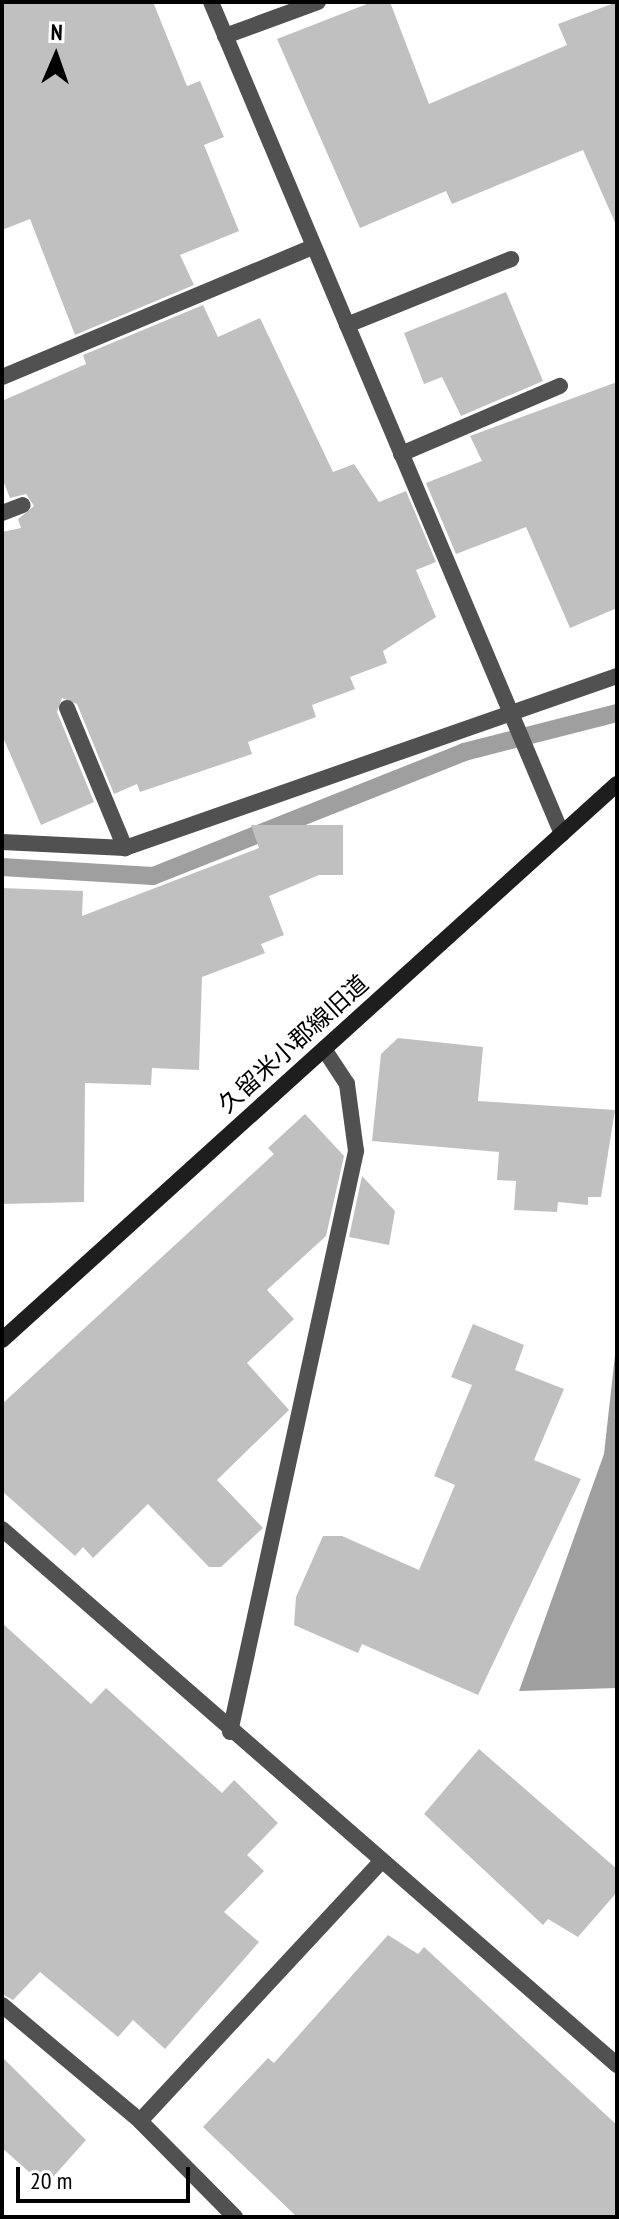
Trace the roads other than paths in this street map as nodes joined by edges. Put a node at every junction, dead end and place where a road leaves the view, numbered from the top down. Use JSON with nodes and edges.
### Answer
{"nodes":[{"id":1,"x":211,"y":2,"type":"edge"},
{"id":2,"x":318,"y":2,"type":"edge"},
{"id":3,"x":225,"y":36,"type":"junction"},
{"id":4,"x":313,"y":247,"type":"junction"},
{"id":5,"x":511,"y":259,"type":"dead end"},
{"id":6,"x":347,"y":325,"type":"junction"},
{"id":7,"x":2,"y":377,"type":"edge"},
{"id":8,"x":560,"y":386,"type":"dead end"},
{"id":9,"x":401,"y":454,"type":"junction"},
{"id":10,"x":23,"y":505,"type":"dead end"},
{"id":11,"x":2,"y":513,"type":"edge"},
{"id":12,"x":617,"y":676,"type":"edge"},
{"id":13,"x":67,"y":708,"type":"dead end"},
{"id":14,"x":508,"y":712,"type":"junction"},
{"id":15,"x":617,"y":784,"type":"edge"},
{"id":16,"x":562,"y":834,"type":"junction"},
{"id":17,"x":2,"y":842,"type":"edge"},
{"id":18,"x":125,"y":848,"type":"junction"},
{"id":19,"x":324,"y":1049,"type":"junction"},
{"id":20,"x":2,"y":1340,"type":"edge"},
{"id":21,"x":2,"y":1529,"type":"edge"},
{"id":22,"x":230,"y":1732,"type":"junction"},
{"id":23,"x":379,"y":1864,"type":"junction"},
{"id":24,"x":2,"y":2005,"type":"edge"},
{"id":25,"x":617,"y":2065,"type":"edge"},
{"id":26,"x":140,"y":2121,"type":"junction"},
{"id":27,"x":235,"y":2217,"type":"edge"}],
"edges":[{"from":1,"to":3,"type":"street"},
{"from":2,"to":3,"type":"street"},
{"from":3,"to":4,"type":"street"},
{"from":4,"to":6,"type":"street"},
{"from":4,"to":7,"type":"street"},
{"from":5,"to":6,"type":"street"},
{"from":6,"to":9,"type":"street"},
{"from":8,"to":9,"type":"street"},
{"from":9,"to":14,"type":"street"},
{"from":10,"to":11,"type":"street"},
{"from":12,"to":14,"type":"street"},
{"from":13,"to":18,"type":"street"},
{"from":14,"to":16,"type":"street"},
{"from":14,"to":18,"type":"street"},
{"from":15,"to":16,"type":"street","name":"久留米小郡線旧道"},
{"from":16,"to":19,"type":"street","name":"久留米小郡線旧道"},
{"from":17,"to":18,"type":"street"},
{"from":19,"to":20,"type":"street","name":"久留米小郡線旧道"},
{"from":19,"to":22,"type":"street"},
{"from":21,"to":22,"type":"street"},
{"from":22,"to":23,"type":"street"},
{"from":23,"to":25,"type":"street"},
{"from":23,"to":26,"type":"street"},
{"from":24,"to":26,"type":"street"},
{"from":26,"to":27,"type":"street"}]}
